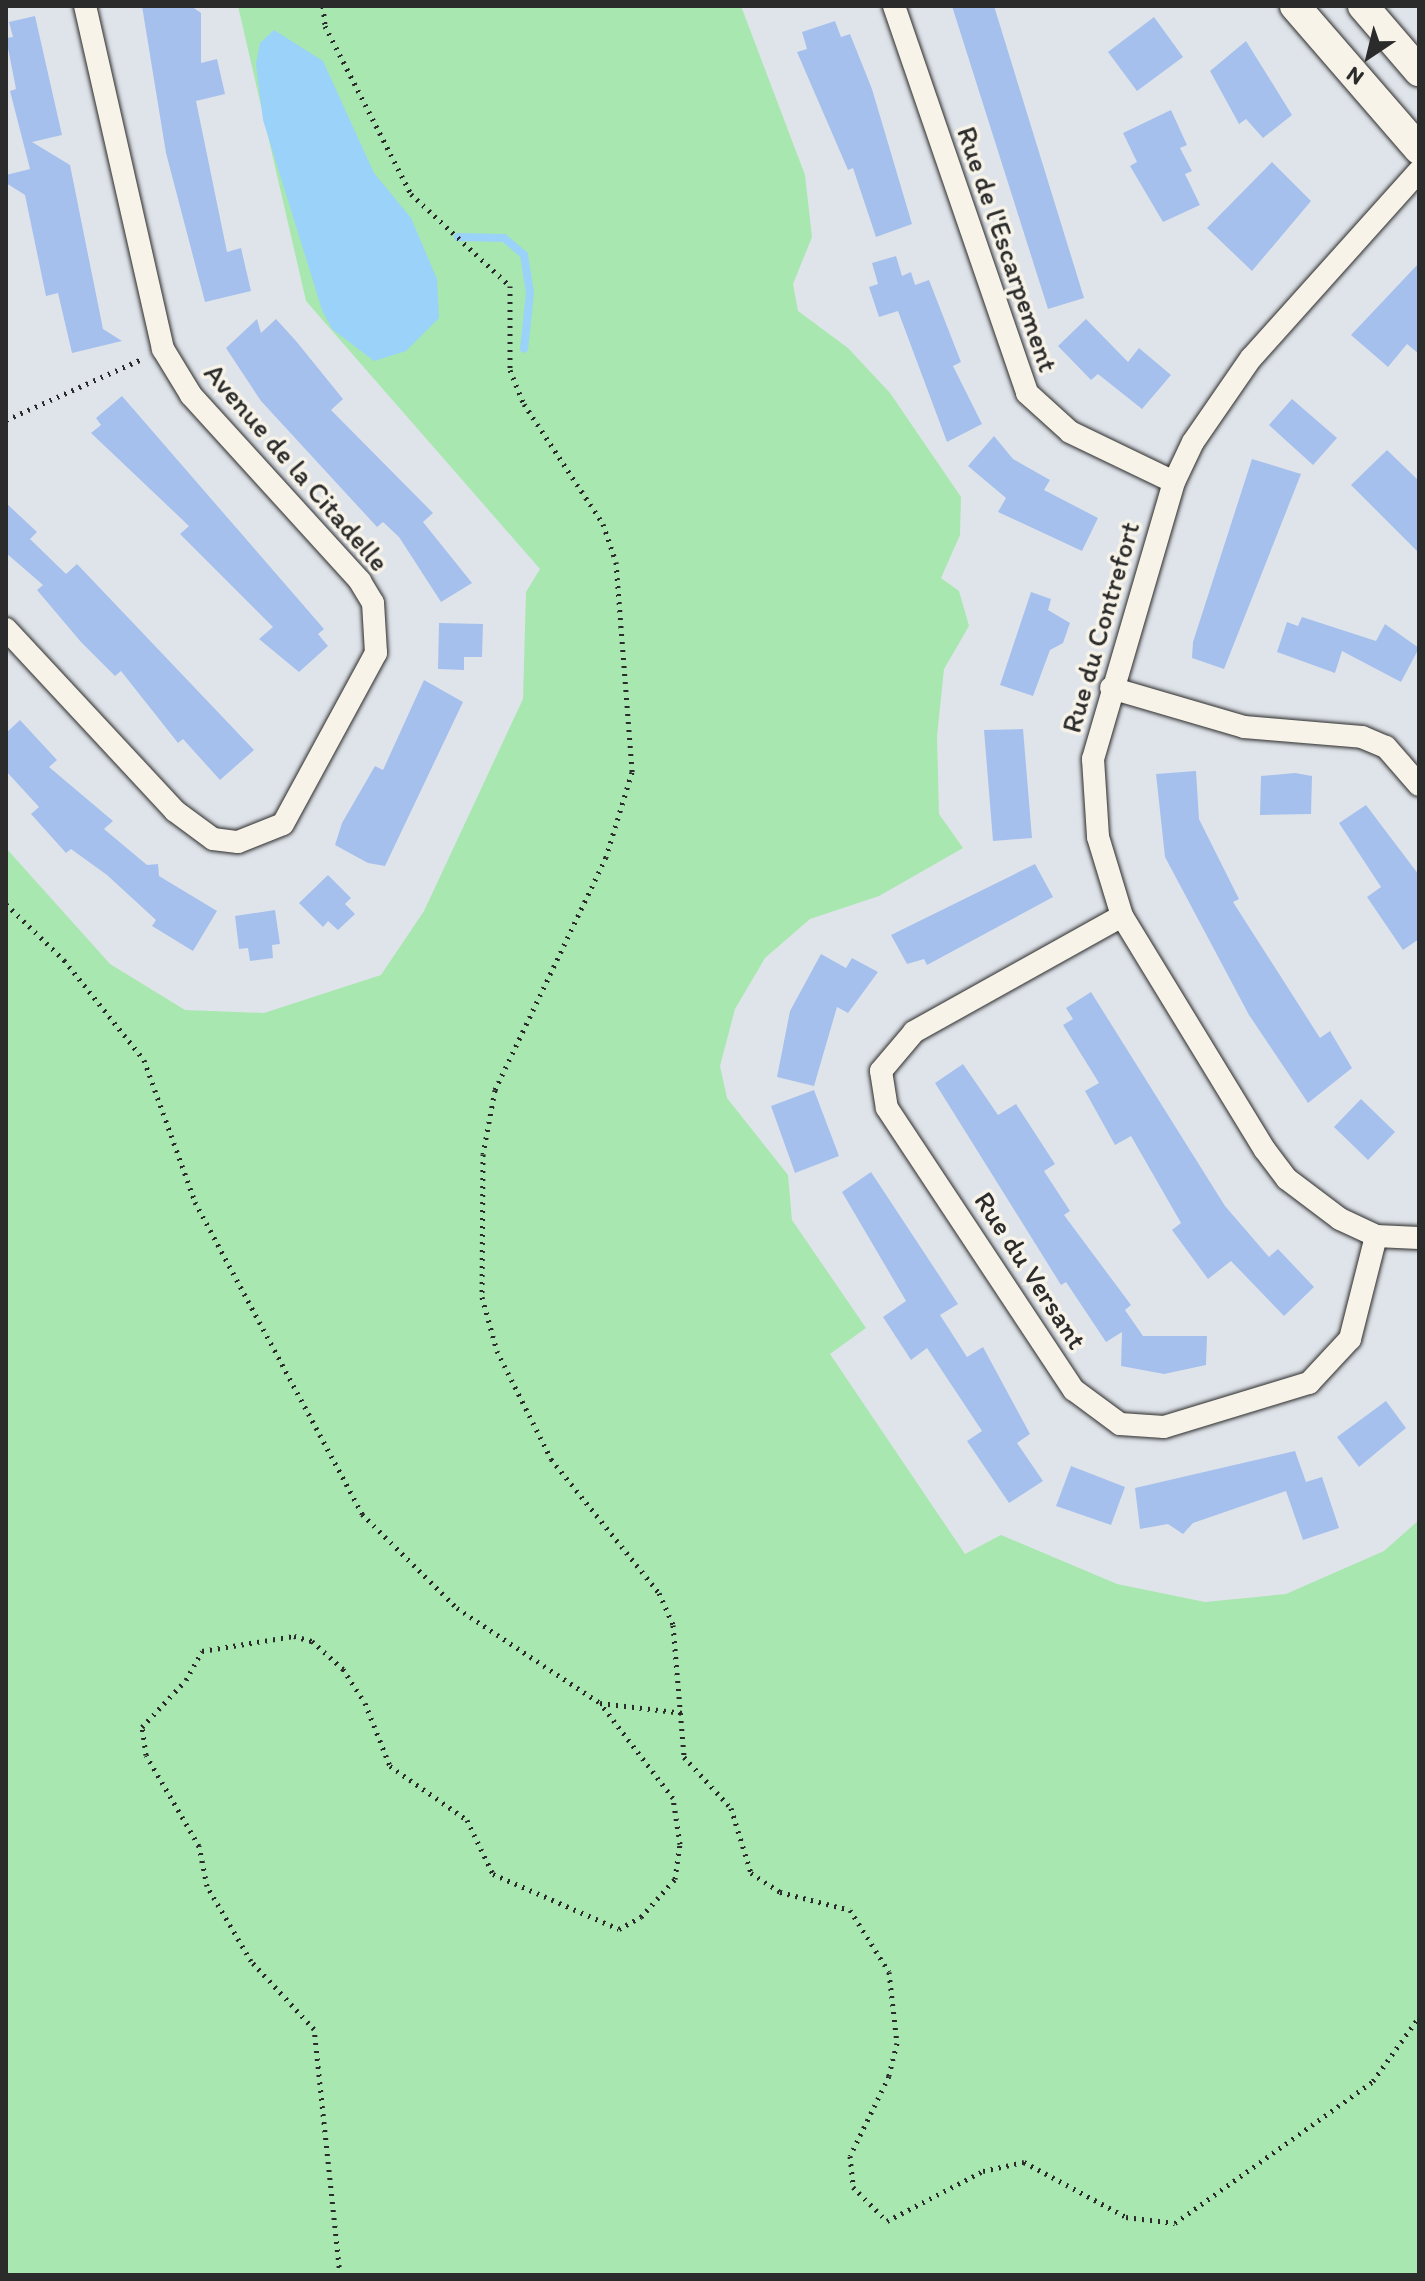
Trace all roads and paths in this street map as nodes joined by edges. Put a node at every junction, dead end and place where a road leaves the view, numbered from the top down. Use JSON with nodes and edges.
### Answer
{"nodes":[{"id":1,"x":85,"y":6,"type":"edge"},
{"id":2,"x":323,"y":6,"type":"edge"},
{"id":3,"x":894,"y":6,"type":"edge"},
{"id":4,"x":1295,"y":6,"type":"edge"},
{"id":5,"x":1363,"y":6,"type":"edge"},
{"id":6,"x":1419,"y":71,"type":"edge"},
{"id":7,"x":1419,"y":149,"type":"edge"},
{"id":8,"x":1419,"y":171,"type":"edge"},
{"id":9,"x":163,"y":349,"type":"junction"},
{"id":10,"x":6,"y":420,"type":"edge"},
{"id":11,"x":1174,"y":482,"type":"junction"},
{"id":12,"x":6,"y":629,"type":"edge"},
{"id":13,"x":1111,"y":688,"type":"junction"},
{"id":14,"x":1419,"y":785,"type":"edge"},
{"id":15,"x":6,"y":904,"type":"edge"},
{"id":16,"x":1122,"y":916,"type":"junction"},
{"id":17,"x":1376,"y":1236,"type":"junction"},
{"id":18,"x":1419,"y":1238,"type":"edge"},
{"id":19,"x":600,"y":1703,"type":"junction"},
{"id":20,"x":683,"y":1713,"type":"junction"},
{"id":21,"x":1419,"y":2017,"type":"edge"},
{"id":22,"x":340,"y":2275,"type":"edge"}],
"edges":[{"from":1,"to":9,"type":"street","name":"Avenue de la Citadelle"},
{"from":2,"to":20,"type":"path"},
{"from":3,"to":11,"type":"street","name":"Rue de l'Escarpement"},
{"from":4,"to":7,"type":"street"},
{"from":5,"to":6,"type":"street"},
{"from":8,"to":11,"type":"street","name":"Rue du Contrefort"},
{"from":9,"to":10,"type":"path"},
{"from":9,"to":12,"type":"street","name":"Avenue de la Citadelle"},
{"from":11,"to":13,"type":"street","name":"Rue du Contrefort"},
{"from":13,"to":14,"type":"street"},
{"from":13,"to":16,"type":"street","name":"Rue du Contrefort"},
{"from":15,"to":19,"type":"path"},
{"from":16,"to":17,"type":"street","name":"Rue du Contrefort"},
{"from":16,"to":17,"type":"street","name":"Rue du Versant"},
{"from":17,"to":18,"type":"street","name":"Rue du Contrefort"},
{"from":19,"to":20,"type":"path"},
{"from":19,"to":22,"type":"path"},
{"from":20,"to":21,"type":"path"}]}
